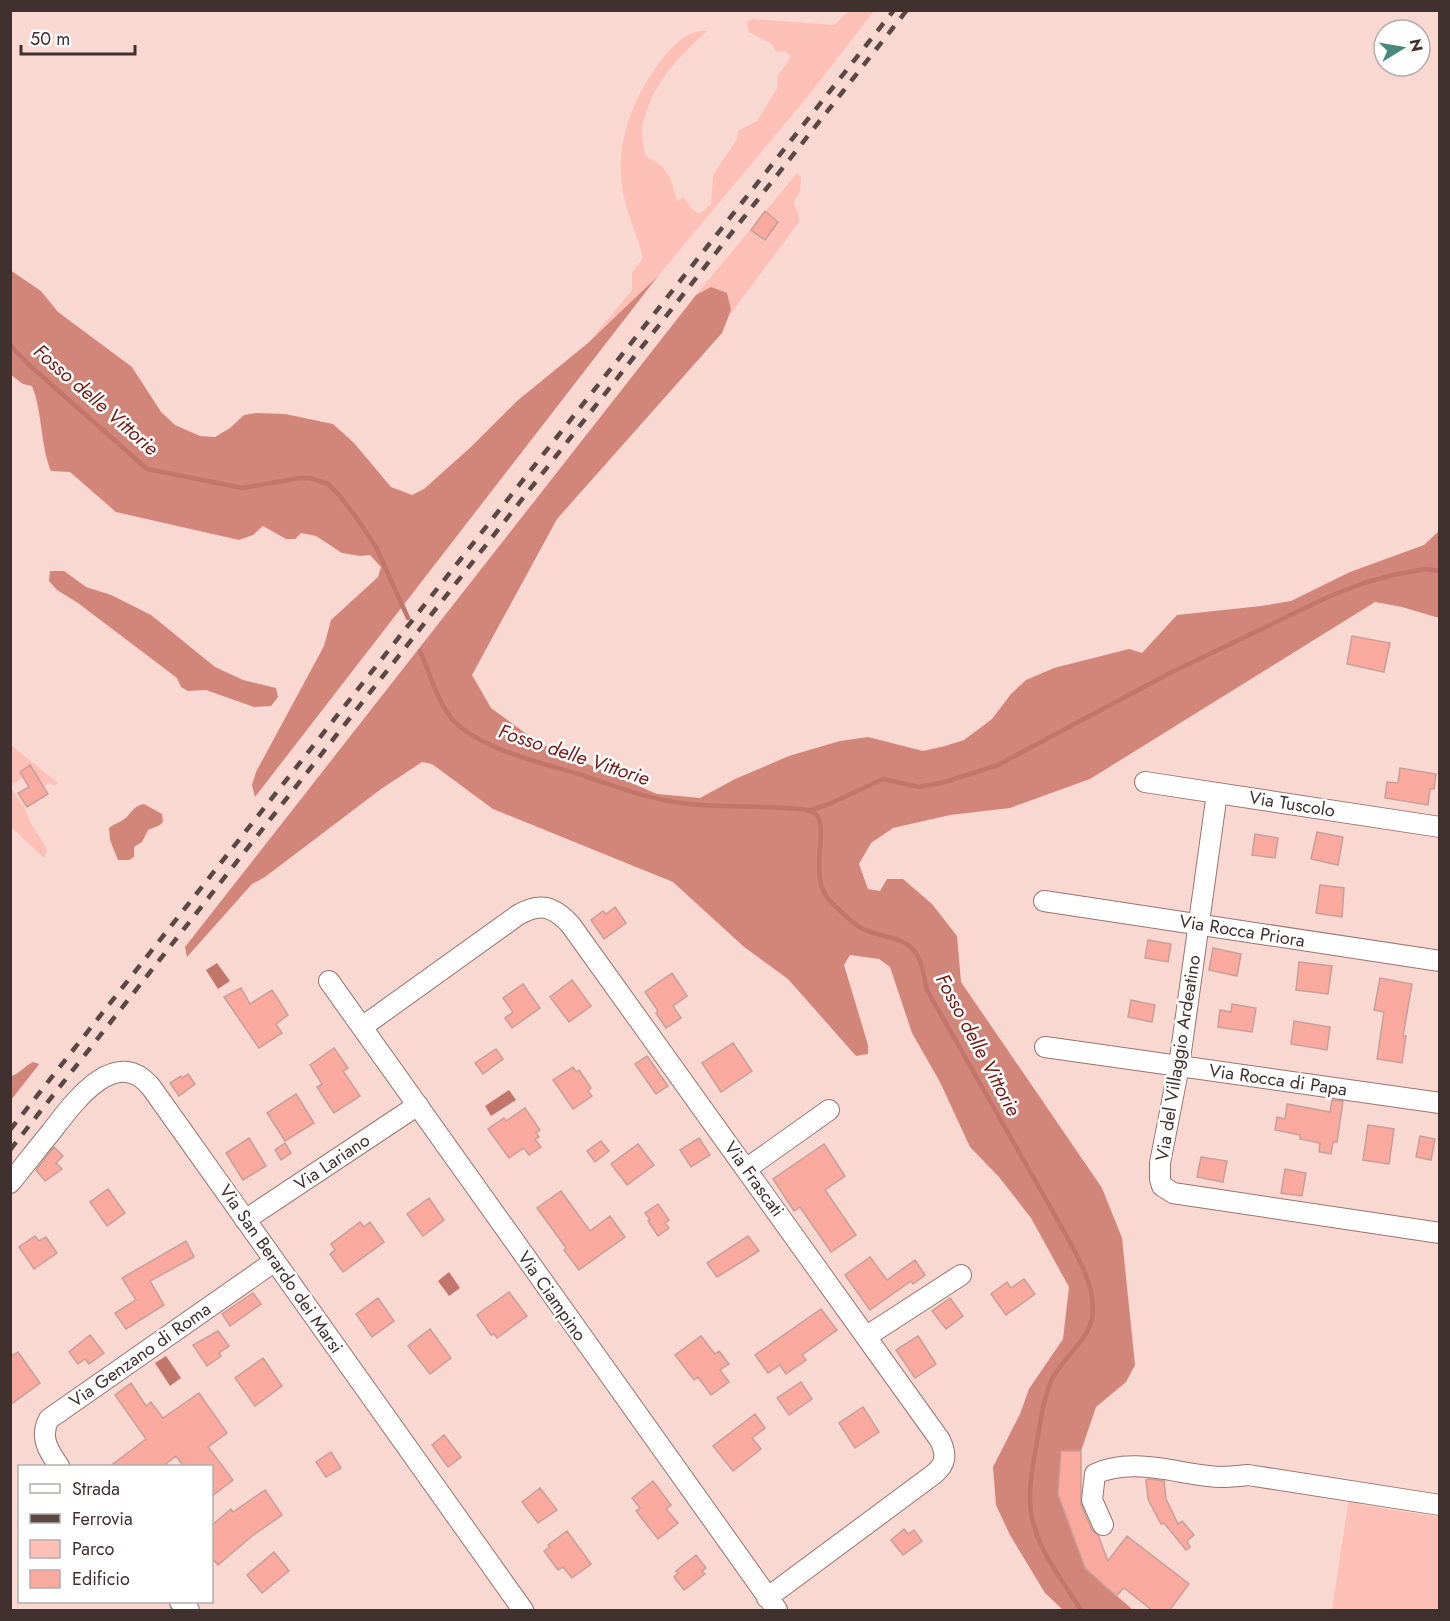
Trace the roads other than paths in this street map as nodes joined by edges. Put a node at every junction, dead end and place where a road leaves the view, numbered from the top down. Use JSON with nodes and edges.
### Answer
{"nodes":[{"id":1,"x":1145,"y":782,"type":"dead end"},
{"id":2,"x":1217,"y":793,"type":"junction"},
{"id":3,"x":1440,"y":827,"type":"edge"},
{"id":4,"x":1044,"y":901,"type":"dead end"},
{"id":5,"x":1199,"y":925,"type":"junction"},
{"id":6,"x":1440,"y":961,"type":"edge"},
{"id":7,"x":329,"y":981,"type":"dead end"},
{"id":8,"x":362,"y":1027,"type":"junction"},
{"id":9,"x":1045,"y":1047,"type":"dead end"},
{"id":10,"x":1179,"y":1066,"type":"junction"},
{"id":11,"x":1440,"y":1103,"type":"edge"},
{"id":12,"x":418,"y":1106,"type":"junction"},
{"id":13,"x":829,"y":1110,"type":"dead end"},
{"id":14,"x":747,"y":1168,"type":"junction"},
{"id":15,"x":10,"y":1182,"type":"edge"},
{"id":16,"x":245,"y":1220,"type":"junction"},
{"id":17,"x":1440,"y":1233,"type":"edge"},
{"id":18,"x":275,"y":1261,"type":"junction"},
{"id":19,"x":961,"y":1275,"type":"dead end"},
{"id":20,"x":867,"y":1336,"type":"junction"},
{"id":21,"x":58,"y":1465,"type":"edge"},
{"id":22,"x":1440,"y":1505,"type":"edge"},
{"id":23,"x":1102,"y":1525,"type":"dead end"},
{"id":24,"x":772,"y":1604,"type":"edge"},
{"id":25,"x":523,"y":1611,"type":"edge"}],
"edges":[{"from":1,"to":2,"type":"street","name":"Via Tuscolo"},
{"from":2,"to":3,"type":"street","name":"Via Tuscolo"},
{"from":2,"to":5,"type":"street","name":"Via del Villaggio Ardeatino"},
{"from":4,"to":5,"type":"street","name":"Via Rocca Priora"},
{"from":5,"to":6,"type":"street","name":"Via Rocca Priora"},
{"from":5,"to":10,"type":"street","name":"Via del Villaggio Ardeatino"},
{"from":7,"to":8,"type":"street","name":"Via Ciampino"},
{"from":8,"to":12,"type":"street","name":"Via Ciampino"},
{"from":8,"to":14,"type":"street","name":"Via Frascati"},
{"from":9,"to":10,"type":"street","name":"Via Rocca di Papa"},
{"from":10,"to":11,"type":"street","name":"Via Rocca di Papa"},
{"from":10,"to":17,"type":"street","name":"Via del Villaggio Ardeatino"},
{"from":12,"to":16,"type":"street","name":"Via Lariano"},
{"from":12,"to":24,"type":"street","name":"Via Ciampino"},
{"from":13,"to":14,"type":"street"},
{"from":14,"to":20,"type":"street","name":"Via Frascati"},
{"from":15,"to":16,"type":"street","name":"Via San Berardo dei Marsi"},
{"from":16,"to":18,"type":"street","name":"Via San Berardo dei Marsi"},
{"from":18,"to":21,"type":"street","name":"Via Genzano di Roma"},
{"from":18,"to":25,"type":"street","name":"Via San Berardo dei Marsi"},
{"from":19,"to":20,"type":"street"},
{"from":20,"to":24,"type":"street","name":"Via Frascati"},
{"from":22,"to":23,"type":"street"}]}
